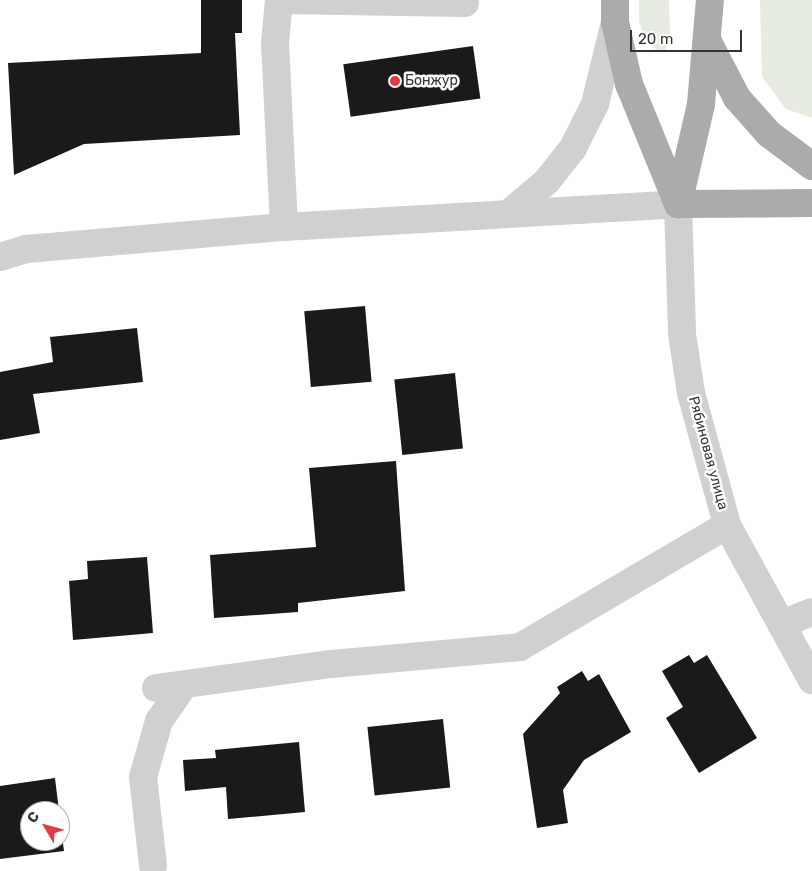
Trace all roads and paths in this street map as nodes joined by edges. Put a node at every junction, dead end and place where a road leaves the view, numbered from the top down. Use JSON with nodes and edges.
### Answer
{"nodes":[{"id":1,"x":279,"y":0,"type":"edge"},
{"id":2,"x":710,"y":0,"type":"edge"},
{"id":3,"x":465,"y":3,"type":"dead end"},
{"id":4,"x":615,"y":11,"type":"edge"},
{"id":5,"x":708,"y":42,"type":"junction"},
{"id":6,"x":812,"y":166,"type":"edge"},
{"id":7,"x":812,"y":203,"type":"edge"},
{"id":8,"x":678,"y":204,"type":"junction"},
{"id":9,"x":508,"y":214,"type":"junction"},
{"id":10,"x":284,"y":227,"type":"junction"},
{"id":11,"x":0,"y":257,"type":"edge"},
{"id":12,"x":727,"y":525,"type":"junction"},
{"id":13,"x":812,"y":612,"type":"edge"},
{"id":14,"x":781,"y":624,"type":"junction"},
{"id":15,"x":812,"y":680,"type":"edge"},
{"id":16,"x":184,"y":685,"type":"junction"},
{"id":17,"x":156,"y":688,"type":"dead end"},
{"id":18,"x":153,"y":866,"type":"dead end"}],
"edges":[{"from":1,"to":3,"type":"street"},
{"from":1,"to":10,"type":"street"},
{"from":2,"to":5,"type":"main road"},
{"from":4,"to":8,"type":"main road"},
{"from":4,"to":9,"type":"street"},
{"from":5,"to":6,"type":"main road"},
{"from":5,"to":8,"type":"main road"},
{"from":7,"to":8,"type":"main road"},
{"from":8,"to":9,"type":"street"},
{"from":8,"to":12,"type":"street","name":"Рябиновая улица"},
{"from":9,"to":10,"type":"street"},
{"from":10,"to":11,"type":"street"},
{"from":12,"to":14,"type":"street","name":"Рябиновая улица"},
{"from":12,"to":16,"type":"street"},
{"from":13,"to":14,"type":"street"},
{"from":14,"to":15,"type":"street","name":"Рябиновая улица"},
{"from":16,"to":17,"type":"street"},
{"from":16,"to":18,"type":"street"}]}
